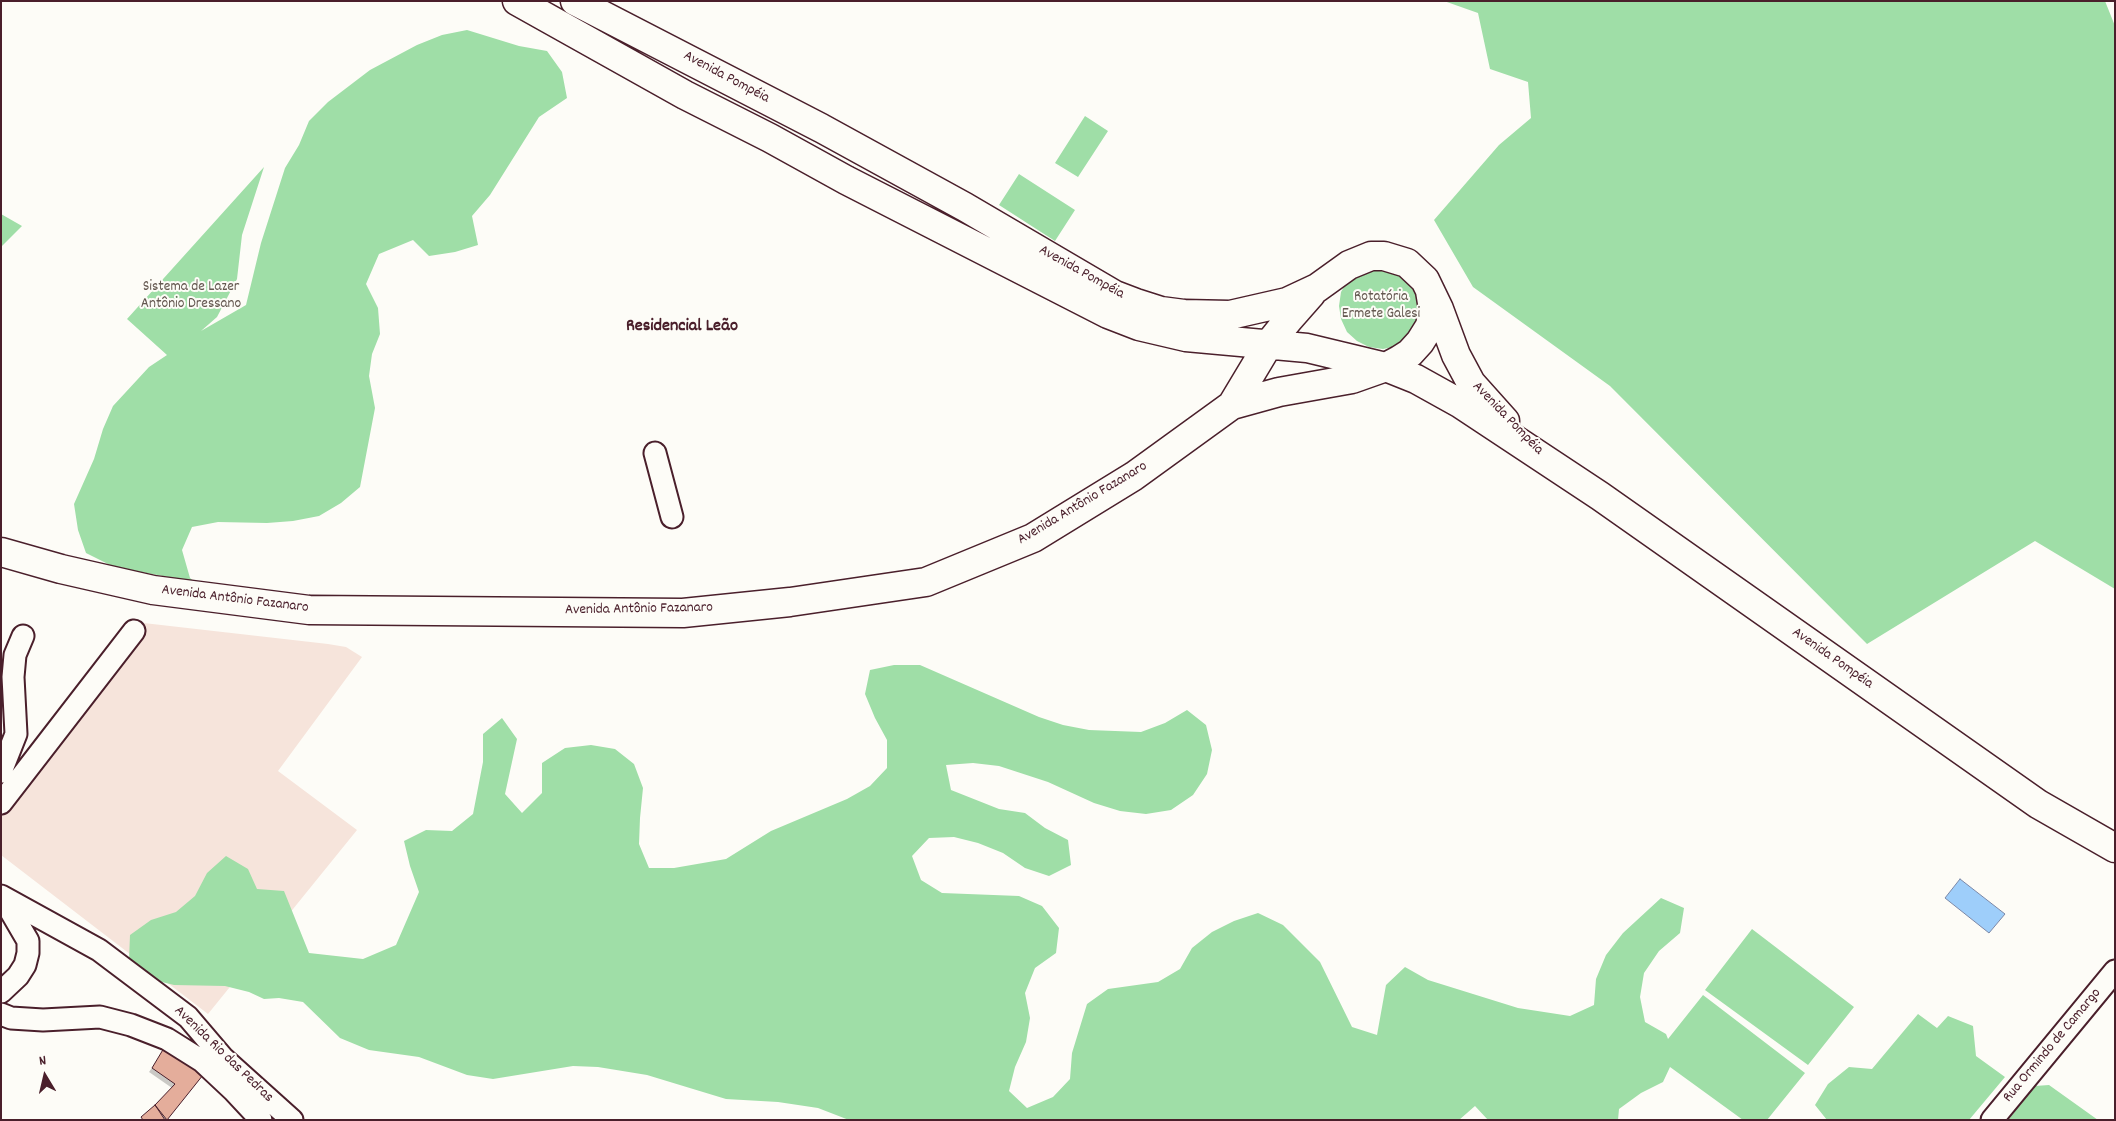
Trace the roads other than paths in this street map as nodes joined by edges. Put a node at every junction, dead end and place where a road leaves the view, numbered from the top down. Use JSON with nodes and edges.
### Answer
{"nodes":[{"id":1,"x":517,"y":1,"type":"edge"},
{"id":2,"x":575,"y":1,"type":"edge"},
{"id":3,"x":624,"y":26,"type":"junction"},
{"id":4,"x":609,"y":53,"type":"junction"},
{"id":5,"x":821,"y":128,"type":"junction"},
{"id":6,"x":770,"y":138,"type":"junction"},
{"id":7,"x":1317,"y":288,"type":"junction"},
{"id":8,"x":1430,"y":291,"type":"junction"},
{"id":9,"x":1218,"y":340,"type":"junction"},
{"id":10,"x":1268,"y":345,"type":"junction"},
{"id":11,"x":1386,"y":367,"type":"junction"},
{"id":12,"x":1232,"y":405,"type":"junction"},
{"id":13,"x":655,"y":454,"type":"dead end"},
{"id":14,"x":1552,"y":465,"type":"junction"},
{"id":15,"x":672,"y":517,"type":"dead end"},
{"id":16,"x":1,"y":552,"type":"edge"},
{"id":17,"x":134,"y":631,"type":"dead end"},
{"id":18,"x":23,"y":636,"type":"dead end"},
{"id":19,"x":1,"y":772,"type":"edge"},
{"id":20,"x":1,"y":803,"type":"edge"},
{"id":21,"x":2115,"y":848,"type":"edge"},
{"id":22,"x":2,"y":897,"type":"edge"},
{"id":23,"x":2115,"y":971,"type":"edge"},
{"id":24,"x":1,"y":992,"type":"edge"},
{"id":25,"x":1,"y":1014,"type":"edge"},
{"id":26,"x":260,"y":1119,"type":"edge"},
{"id":27,"x":292,"y":1120,"type":"edge"},
{"id":28,"x":1992,"y":1120,"type":"edge"}],
"edges":[{"from":1,"to":4,"type":"main road","name":"Avenida Pompéia"},
{"from":2,"to":3,"type":"main road","name":"Avenida Pompéia"},
{"from":3,"to":4,"type":"main road"},
{"from":3,"to":5,"type":"main road","name":"Avenida Pompéia"},
{"from":4,"to":6,"type":"main road","name":"Avenida Pompéia"},
{"from":5,"to":6,"type":"main road"},
{"from":5,"to":7,"type":"main road","name":"Avenida Pompéia"},
{"from":6,"to":9,"type":"main road","name":"Avenida Pompéia"},
{"from":7,"to":8,"type":"main road","name":"Avenida Pompéia"},
{"from":7,"to":10,"type":"main road","name":"Avenida Antônio Fazanaro"},
{"from":8,"to":11,"type":"main road","name":"Avenida Antônio Fazanaro"},
{"from":8,"to":14,"type":"main road","name":"Avenida Pompéia"},
{"from":9,"to":10,"type":"main road","name":"Avenida Pompéia"},
{"from":9,"to":12,"type":"main road"},
{"from":10,"to":11,"type":"main road","name":"Avenida Pompéia"},
{"from":10,"to":12,"type":"main road","name":"Avenida Antônio Fazanaro"},
{"from":11,"to":12,"type":"main road","name":"Avenida Antônio Fazanaro"},
{"from":11,"to":14,"type":"main road","name":"Avenida Pompéia"},
{"from":12,"to":16,"type":"main road","name":"Avenida Antônio Fazanaro"},
{"from":13,"to":15,"type":"street"},
{"from":14,"to":21,"type":"main road","name":"Avenida Pompéia"},
{"from":17,"to":20,"type":"street"},
{"from":18,"to":19,"type":"street"},
{"from":22,"to":24,"type":"street"},
{"from":22,"to":27,"type":"street","name":"Avenida Rio das Pedras"},
{"from":23,"to":28,"type":"street","name":"Rua Ormindo de Camargo"},
{"from":25,"to":26,"type":"street","name":"Avenida Rio das Pedras"}]}
